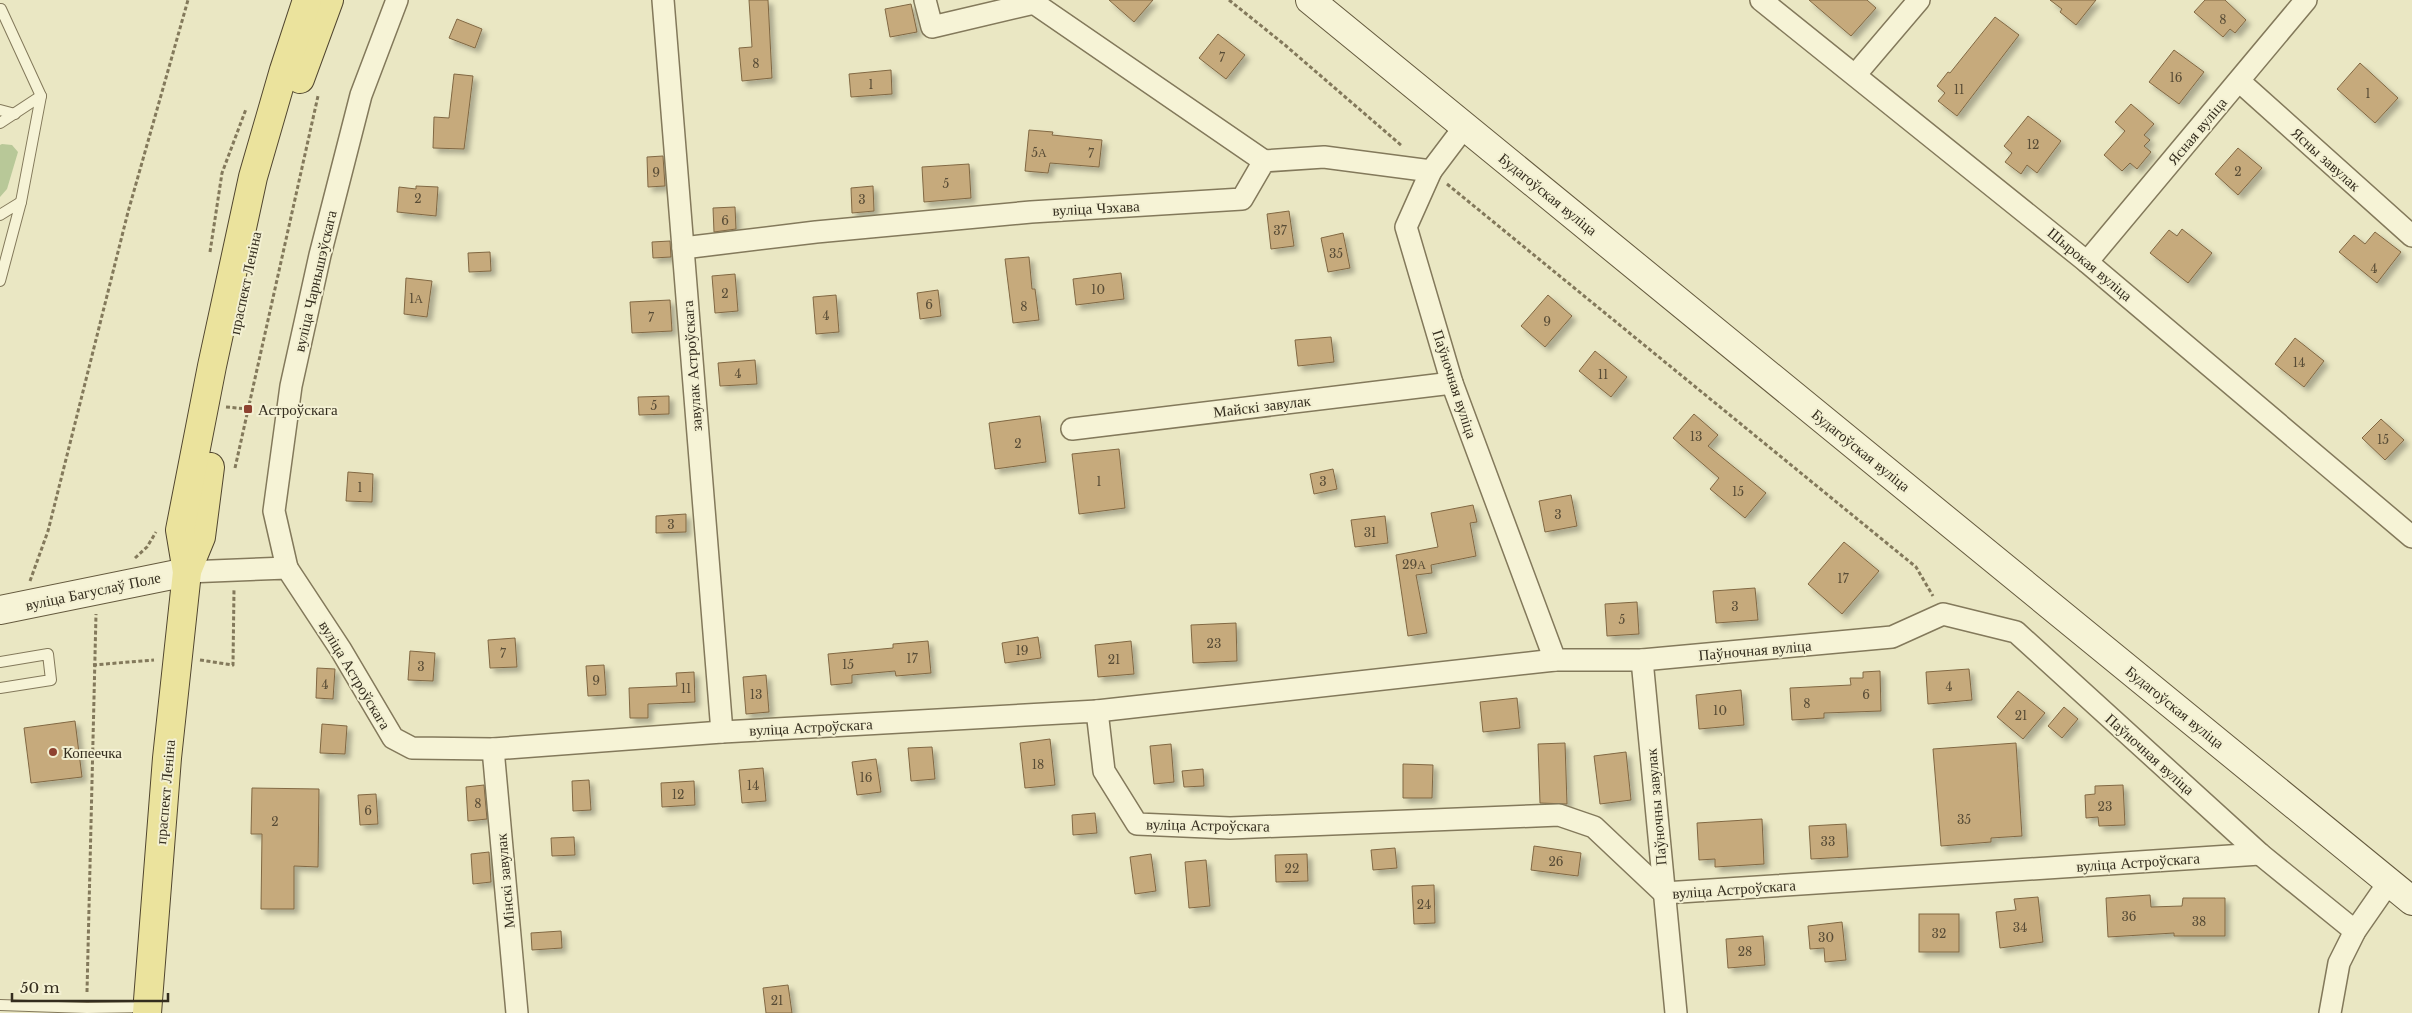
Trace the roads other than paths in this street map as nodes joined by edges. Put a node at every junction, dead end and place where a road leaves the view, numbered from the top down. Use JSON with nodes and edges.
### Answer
{"nodes":[{"id":1,"x":307,"y":0,"type":"edge"},
{"id":2,"x":329,"y":0,"type":"edge"},
{"id":3,"x":397,"y":0,"type":"edge"},
{"id":4,"x":663,"y":0,"type":"edge"},
{"id":5,"x":925,"y":0,"type":"edge"},
{"id":6,"x":1310,"y":0,"type":"edge"},
{"id":7,"x":1761,"y":0,"type":"edge"},
{"id":8,"x":1919,"y":0,"type":"edge"},
{"id":9,"x":2306,"y":0,"type":"edge"},
{"id":10,"x":1,"y":6,"type":"edge"},
{"id":11,"x":1856,"y":74,"type":"junction"},
{"id":12,"x":2239,"y":81,"type":"junction"},
{"id":13,"x":41,"y":96,"type":"junction"},
{"id":14,"x":0,"y":110,"type":"edge"},
{"id":15,"x":15,"y":114,"type":"junction"},
{"id":16,"x":0,"y":122,"type":"edge"},
{"id":17,"x":1465,"y":126,"type":"junction"},
{"id":18,"x":1264,"y":161,"type":"junction"},
{"id":19,"x":1431,"y":171,"type":"junction"},
{"id":20,"x":21,"y":202,"type":"junction"},
{"id":21,"x":0,"y":215,"type":"edge"},
{"id":22,"x":2412,"y":236,"type":"edge"},
{"id":23,"x":684,"y":248,"type":"junction"},
{"id":24,"x":2088,"y":262,"type":"junction"},
{"id":25,"x":0,"y":282,"type":"edge"},
{"id":26,"x":1452,"y":382,"type":"junction"},
{"id":27,"x":1072,"y":430,"type":"dead end"},
{"id":28,"x":2412,"y":537,"type":"edge"},
{"id":29,"x":287,"y":568,"type":"junction"},
{"id":30,"x":186,"y":572,"type":"junction"},
{"id":31,"x":0,"y":610,"type":"edge"},
{"id":32,"x":1555,"y":660,"type":"junction"},
{"id":33,"x":1642,"y":660,"type":"junction"},
{"id":34,"x":0,"y":662,"type":"edge"},
{"id":35,"x":0,"y":688,"type":"edge"},
{"id":36,"x":1097,"y":711,"type":"junction"},
{"id":37,"x":722,"y":732,"type":"junction"},
{"id":38,"x":493,"y":749,"type":"junction"},
{"id":39,"x":2260,"y":854,"type":"junction"},
{"id":40,"x":2389,"y":882,"type":"junction"},
{"id":41,"x":1664,"y":894,"type":"junction"},
{"id":42,"x":2412,"y":901,"type":"edge"},
{"id":43,"x":2354,"y":930,"type":"junction"},
{"id":44,"x":0,"y":1005,"type":"edge"},
{"id":45,"x":146,"y":1010,"type":"edge"},
{"id":46,"x":517,"y":1013,"type":"edge"},
{"id":47,"x":1676,"y":1013,"type":"edge"},
{"id":48,"x":2330,"y":1013,"type":"edge"}],
"edges":[{"from":1,"to":30,"type":"main road","name":"праспект Леніна"},
{"from":2,"to":30,"type":"main road","name":"праспект Леніна"},
{"from":3,"to":29,"type":"street","name":"вуліца Чарнышэўскага"},
{"from":4,"to":23,"type":"street","name":"завулак Астроўскага"},
{"from":5,"to":18,"type":"street"},
{"from":6,"to":17,"type":"street","name":"Будагоўская вуліца"},
{"from":7,"to":11,"type":"street","name":"Шырокая вуліца"},
{"from":8,"to":11,"type":"street"},
{"from":9,"to":12,"type":"street","name":"Ясная вуліца"},
{"from":10,"to":13,"type":"lane"},
{"from":11,"to":24,"type":"street","name":"Шырокая вуліца"},
{"from":12,"to":22,"type":"street","name":"Ясны завулак"},
{"from":12,"to":24,"type":"street","name":"Ясная вуліца"},
{"from":13,"to":15,"type":"lane"},
{"from":13,"to":20,"type":"lane"},
{"from":14,"to":15,"type":"lane"},
{"from":15,"to":16,"type":"lane"},
{"from":17,"to":19,"type":"street"},
{"from":17,"to":40,"type":"street","name":"Будагоўская вуліца"},
{"from":18,"to":19,"type":"street"},
{"from":18,"to":23,"type":"street","name":"вуліца Чэхава"},
{"from":19,"to":26,"type":"street","name":"Паўночная вуліца"},
{"from":20,"to":21,"type":"lane"},
{"from":20,"to":25,"type":"lane"},
{"from":23,"to":37,"type":"street","name":"завулак Астроўскага"},
{"from":24,"to":28,"type":"street","name":"Шырокая вуліца"},
{"from":26,"to":27,"type":"street","name":"Майскі завулак"},
{"from":26,"to":32,"type":"street","name":"Паўночная вуліца"},
{"from":29,"to":30,"type":"street"},
{"from":29,"to":38,"type":"street","name":"вуліца Астроўскага"},
{"from":30,"to":31,"type":"street","name":"вуліца Багуслаў Поле"},
{"from":30,"to":45,"type":"main road","name":"праспект Леніна"},
{"from":32,"to":33,"type":"street","name":"Паўночная вуліца"},
{"from":32,"to":36,"type":"street"},
{"from":33,"to":39,"type":"street","name":"Паўночная вуліца"},
{"from":33,"to":41,"type":"street","name":"Паўночны завулак"},
{"from":34,"to":35,"type":"lane"},
{"from":36,"to":37,"type":"street","name":"вуліца Астроўскага"},
{"from":36,"to":41,"type":"street","name":"вуліца Астроўскага"},
{"from":37,"to":38,"type":"street","name":"вуліца Астроўскага"},
{"from":38,"to":46,"type":"street","name":"Мінскі завулак"},
{"from":39,"to":41,"type":"street","name":"вуліца Астроўскага"},
{"from":39,"to":43,"type":"street","name":"Паўночная вуліца"},
{"from":40,"to":42,"type":"street","name":"Будагоўская вуліца"},
{"from":40,"to":43,"type":"street"},
{"from":41,"to":47,"type":"street","name":"Паўночны завулак"},
{"from":43,"to":48,"type":"street"},
{"from":44,"to":45,"type":"lane"}]}
